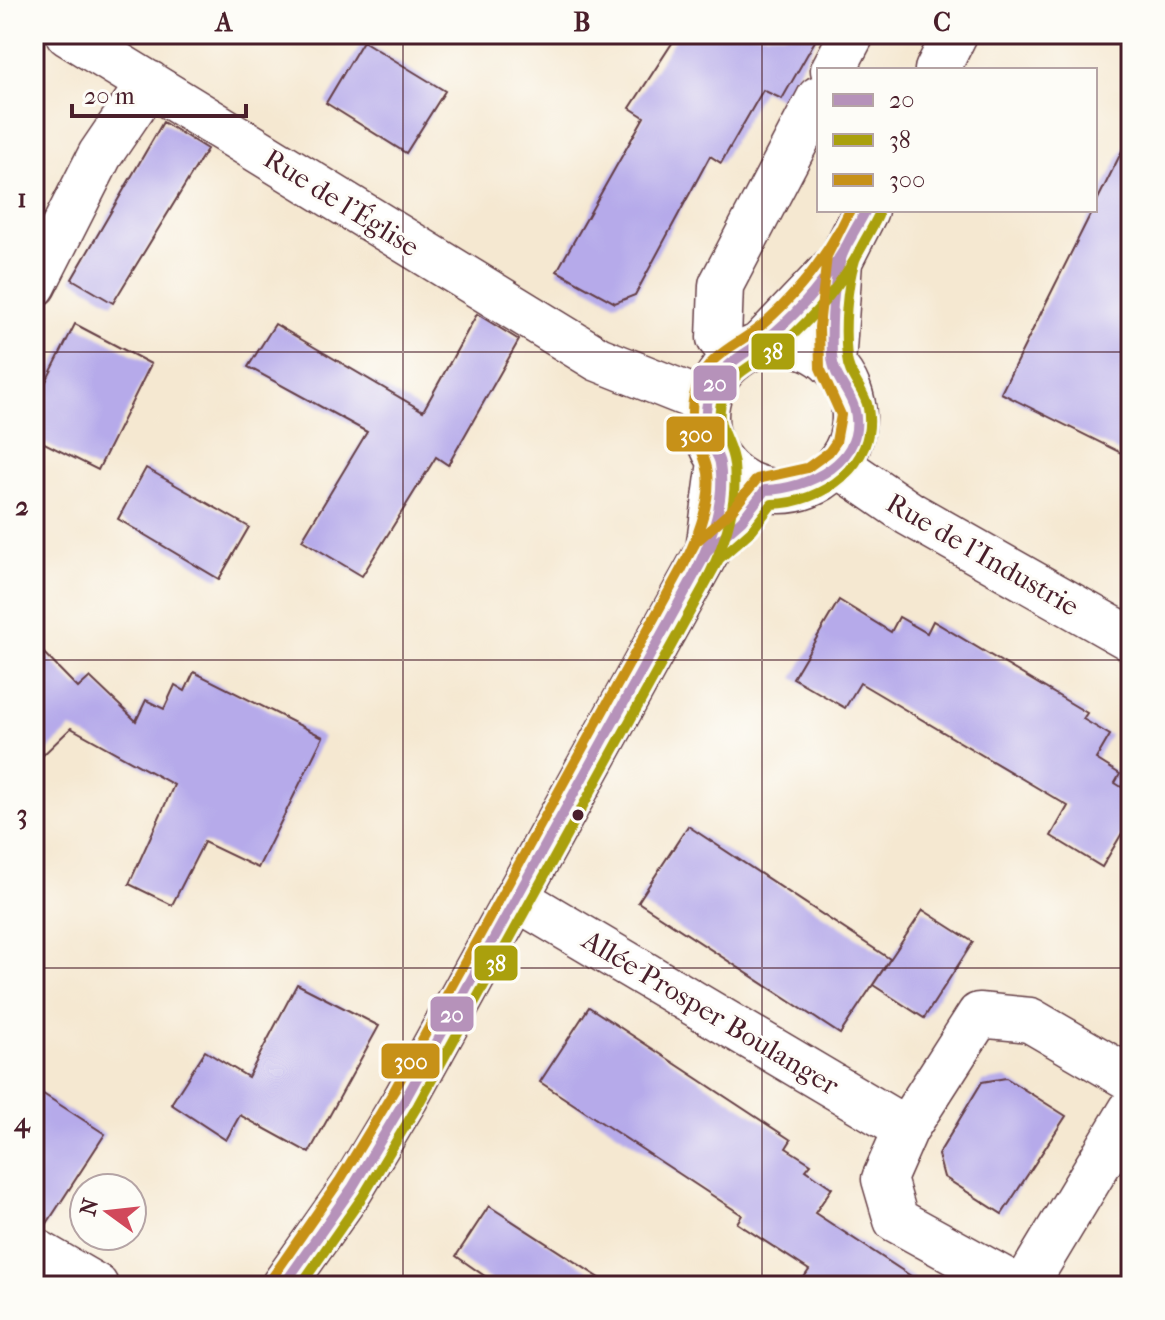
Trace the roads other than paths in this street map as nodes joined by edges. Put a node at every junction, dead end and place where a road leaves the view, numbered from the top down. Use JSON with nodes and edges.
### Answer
{"nodes":[{"id":1,"x":68,"y":34,"type":"edge"},
{"id":2,"x":852,"y":34,"type":"edge"},
{"id":3,"x":955,"y":34,"type":"edge"},
{"id":4,"x":834,"y":68,"type":"edge"},
{"id":5,"x":938,"y":68,"type":"edge"},
{"id":6,"x":149,"y":83,"type":"junction"},
{"id":7,"x":817,"y":102,"type":"edge"},
{"id":8,"x":74,"y":206,"type":"junction"},
{"id":9,"x":865,"y":212,"type":"edge"},
{"id":10,"x":34,"y":230,"type":"edge"},
{"id":11,"x":840,"y":261,"type":"junction"},
{"id":12,"x":34,"y":285,"type":"edge"},
{"id":13,"x":749,"y":350,"type":"junction"},
{"id":14,"x":833,"y":365,"type":"junction"},
{"id":15,"x":706,"y":402,"type":"junction"},
{"id":16,"x":720,"y":462,"type":"junction"},
{"id":17,"x":837,"y":464,"type":"junction"},
{"id":18,"x":765,"y":490,"type":"junction"},
{"id":19,"x":708,"y":550,"type":"junction"},
{"id":20,"x":1131,"y":639,"type":"edge"},
{"id":21,"x":516,"y":898,"type":"junction"},
{"id":22,"x":1131,"y":1079,"type":"edge"},
{"id":23,"x":1131,"y":1110,"type":"edge"},
{"id":24,"x":906,"y":1129,"type":"junction"},
{"id":25,"x":34,"y":1250,"type":"edge"},
{"id":26,"x":297,"y":1281,"type":"edge"},
{"id":27,"x":96,"y":1286,"type":"edge"},
{"id":28,"x":1016,"y":1286,"type":"edge"},
{"id":29,"x":1025,"y":1286,"type":"edge"}],
"edges":[{"from":1,"to":6,"type":"street","name":"Rue de l'Église"},
{"from":2,"to":4,"type":"street"},
{"from":3,"to":5,"type":"street"},
{"from":6,"to":8,"type":"street"},
{"from":6,"to":15,"type":"street","name":"Rue de l'Église"},
{"from":7,"to":13,"type":"street"},
{"from":8,"to":10,"type":"street"},
{"from":8,"to":12,"type":"street"},
{"from":9,"to":11,"type":"street"},
{"from":11,"to":13,"type":"street"},
{"from":11,"to":14,"type":"street"},
{"from":13,"to":14,"type":"street"},
{"from":13,"to":15,"type":"street"},
{"from":14,"to":17,"type":"street"},
{"from":15,"to":16,"type":"street"},
{"from":16,"to":18,"type":"street"},
{"from":16,"to":19,"type":"street"},
{"from":17,"to":18,"type":"street"},
{"from":17,"to":20,"type":"street","name":"Rue de l'Industrie"},
{"from":18,"to":19,"type":"street"},
{"from":19,"to":21,"type":"street"},
{"from":21,"to":24,"type":"street","name":"Allée Prosper Boulanger"},
{"from":21,"to":26,"type":"street"},
{"from":22,"to":24,"type":"street"},
{"from":23,"to":29,"type":"street"},
{"from":24,"to":28,"type":"street"},
{"from":25,"to":27,"type":"street"}]}
